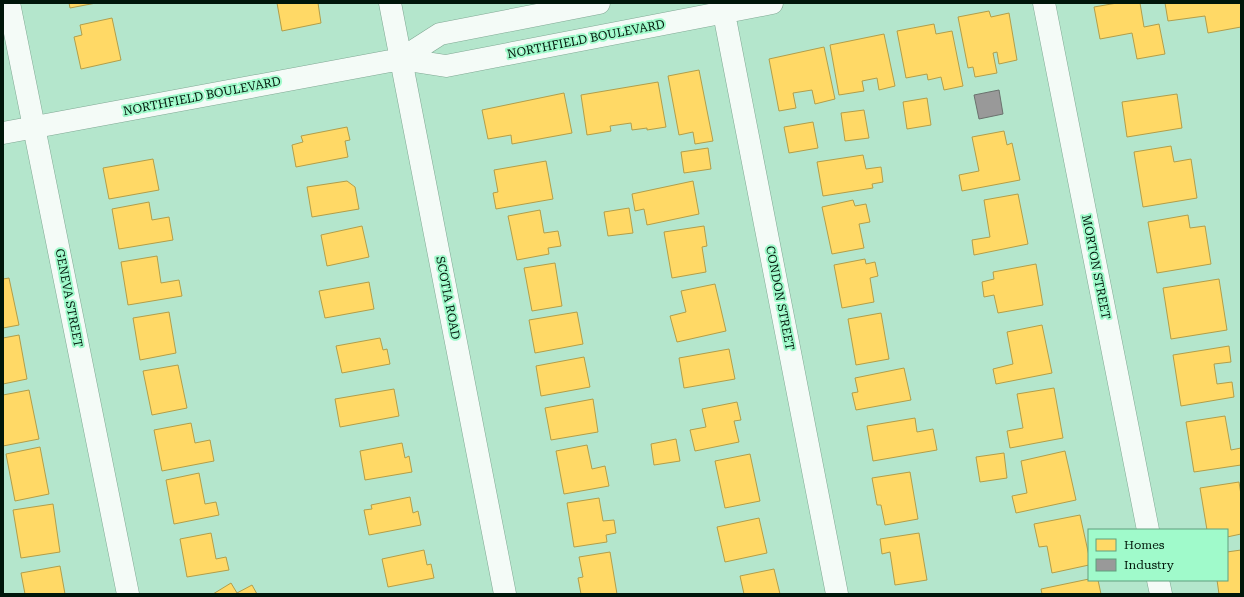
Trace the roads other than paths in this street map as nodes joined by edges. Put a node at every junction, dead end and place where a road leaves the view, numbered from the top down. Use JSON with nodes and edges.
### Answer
{"nodes":[{"id":1,"x":9,"y":3,"type":"edge"},
{"id":2,"x":390,"y":3,"type":"edge"},
{"id":3,"x":599,"y":3,"type":"edge"},
{"id":4,"x":772,"y":3,"type":"edge"},
{"id":5,"x":1044,"y":3,"type":"edge"},
{"id":6,"x":723,"y":8,"type":"edge"},
{"id":7,"x":401,"y":59,"type":"junction"},
{"id":8,"x":34,"y":126,"type":"junction"},
{"id":9,"x":3,"y":132,"type":"edge"},
{"id":10,"x":1148,"y":529,"type":"edge"},
{"id":11,"x":1158,"y":581,"type":"edge"},
{"id":12,"x":128,"y":594,"type":"edge"},
{"id":13,"x":505,"y":594,"type":"edge"},
{"id":14,"x":837,"y":594,"type":"edge"},
{"id":15,"x":1160,"y":594,"type":"edge"}],
"edges":[{"from":1,"to":8,"type":"street","name":"GENEVA STREET"},
{"from":2,"to":7,"type":"street","name":"SCOTIA ROAD"},
{"from":3,"to":7,"type":"street","name":"NORTHFIELD BOULEVARD"},
{"from":4,"to":6,"type":"street","name":"NORTHFIELD BOULEVARD"},
{"from":5,"to":10,"type":"street","name":"MORTON STREET"},
{"from":6,"to":7,"type":"street","name":"NORTHFIELD BOULEVARD"},
{"from":6,"to":14,"type":"street","name":"CONDON STREET"},
{"from":7,"to":8,"type":"street","name":"NORTHFIELD BOULEVARD"},
{"from":7,"to":13,"type":"street","name":"SCOTIA ROAD"},
{"from":8,"to":9,"type":"street","name":"NORTHFIELD BOULEVARD"},
{"from":8,"to":12,"type":"street","name":"GENEVA STREET"},
{"from":11,"to":15,"type":"street"}]}
